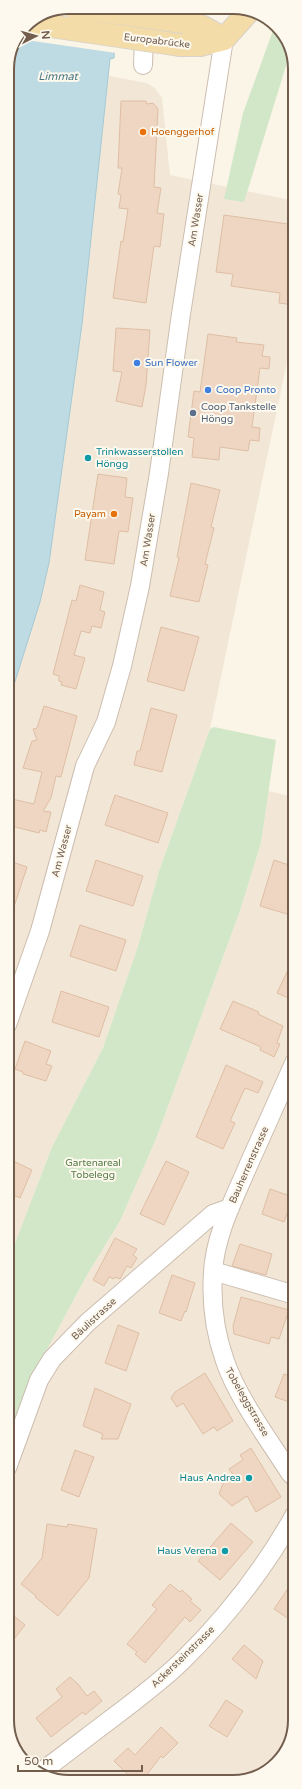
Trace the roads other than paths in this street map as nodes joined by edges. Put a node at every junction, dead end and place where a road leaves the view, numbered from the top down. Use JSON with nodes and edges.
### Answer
{"nodes":[{"id":1,"x":125,"y":14,"type":"edge"},
{"id":2,"x":145,"y":14,"type":"edge"},
{"id":3,"x":230,"y":14,"type":"edge"},
{"id":4,"x":245,"y":15,"type":"edge"},
{"id":5,"x":37,"y":24,"type":"edge"},
{"id":6,"x":224,"y":39,"type":"junction"},
{"id":7,"x":143,"y":65,"type":"dead end"},
{"id":8,"x":14,"y":1005,"type":"edge"},
{"id":9,"x":288,"y":1077,"type":"edge"},
{"id":10,"x":230,"y":1208,"type":"junction"},
{"id":11,"x":213,"y":1271,"type":"junction"},
{"id":12,"x":288,"y":1293,"type":"edge"},
{"id":13,"x":14,"y":1449,"type":"edge"},
{"id":14,"x":288,"y":1470,"type":"edge"},
{"id":15,"x":288,"y":1526,"type":"edge"},
{"id":16,"x":44,"y":1769,"type":"edge"}],
"edges":[{"from":1,"to":6,"type":"main road","bridge":true},
{"from":2,"to":7,"type":"street"},
{"from":3,"to":6,"type":"main road"},
{"from":4,"to":6,"type":"main road"},
{"from":5,"to":6,"type":"main road","name":"Europabrücke","bridge":true},
{"from":6,"to":8,"type":"street","name":"Am Wasser"},
{"from":9,"to":10,"type":"street","name":"Bauherrenstrasse"},
{"from":10,"to":11,"type":"street","name":"Bauherrenstrasse"},
{"from":10,"to":13,"type":"street","name":"Bäulistrasse"},
{"from":11,"to":12,"type":"street"},
{"from":11,"to":14,"type":"street","name":"Tobeleggstrasse"},
{"from":15,"to":16,"type":"street","name":"Ackersteinstrasse"}]}
